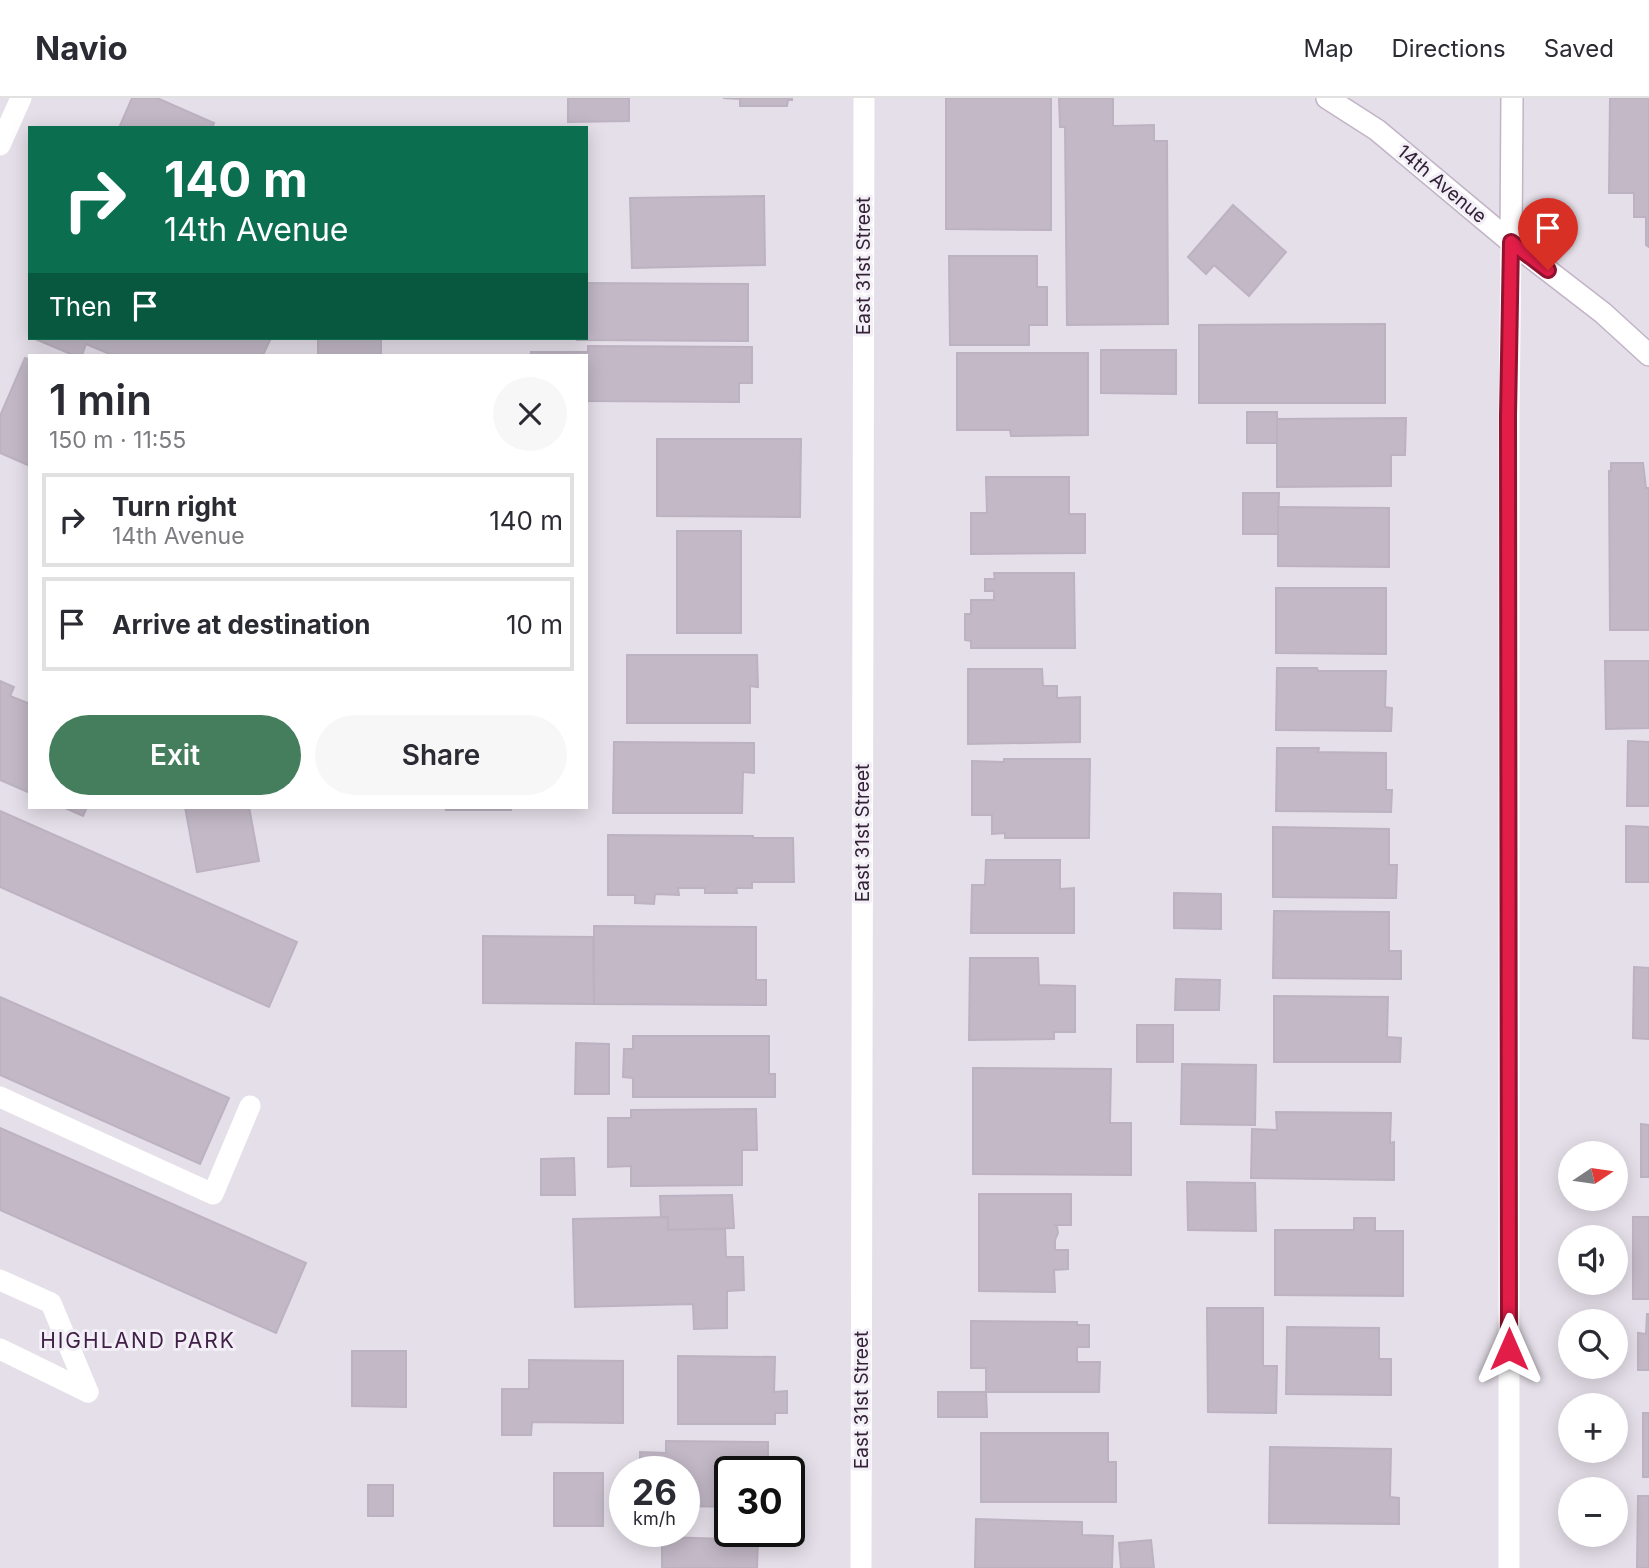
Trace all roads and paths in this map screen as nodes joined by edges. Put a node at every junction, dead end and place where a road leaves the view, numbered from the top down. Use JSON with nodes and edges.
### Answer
{"nodes":[{"id":1,"x":21,"y":98,"type":"edge"},
{"id":2,"x":864,"y":98,"type":"edge"},
{"id":3,"x":1327,"y":98,"type":"edge"},
{"id":4,"x":1512,"y":98,"type":"edge"},
{"id":5,"x":0,"y":143,"type":"edge"},
{"id":6,"x":1511,"y":242,"type":"junction"},
{"id":7,"x":1649,"y":355,"type":"edge"},
{"id":8,"x":0,"y":1097,"type":"edge"},
{"id":9,"x":250,"y":1106,"type":"dead end"},
{"id":10,"x":0,"y":1280,"type":"edge"},
{"id":11,"x":0,"y":1349,"type":"edge"},
{"id":12,"x":861,"y":1568,"type":"edge"},
{"id":13,"x":1509,"y":1568,"type":"edge"}],
"edges":[{"from":1,"to":5,"type":"street"},
{"from":2,"to":12,"type":"street","name":"East 31st Street"},
{"from":3,"to":6,"type":"street","name":"14th Avenue"},
{"from":4,"to":6,"type":"street"},
{"from":6,"to":7,"type":"street","name":"14th Avenue"},
{"from":6,"to":13,"type":"street"},
{"from":8,"to":9,"type":"street"},
{"from":10,"to":11,"type":"street"}]}
